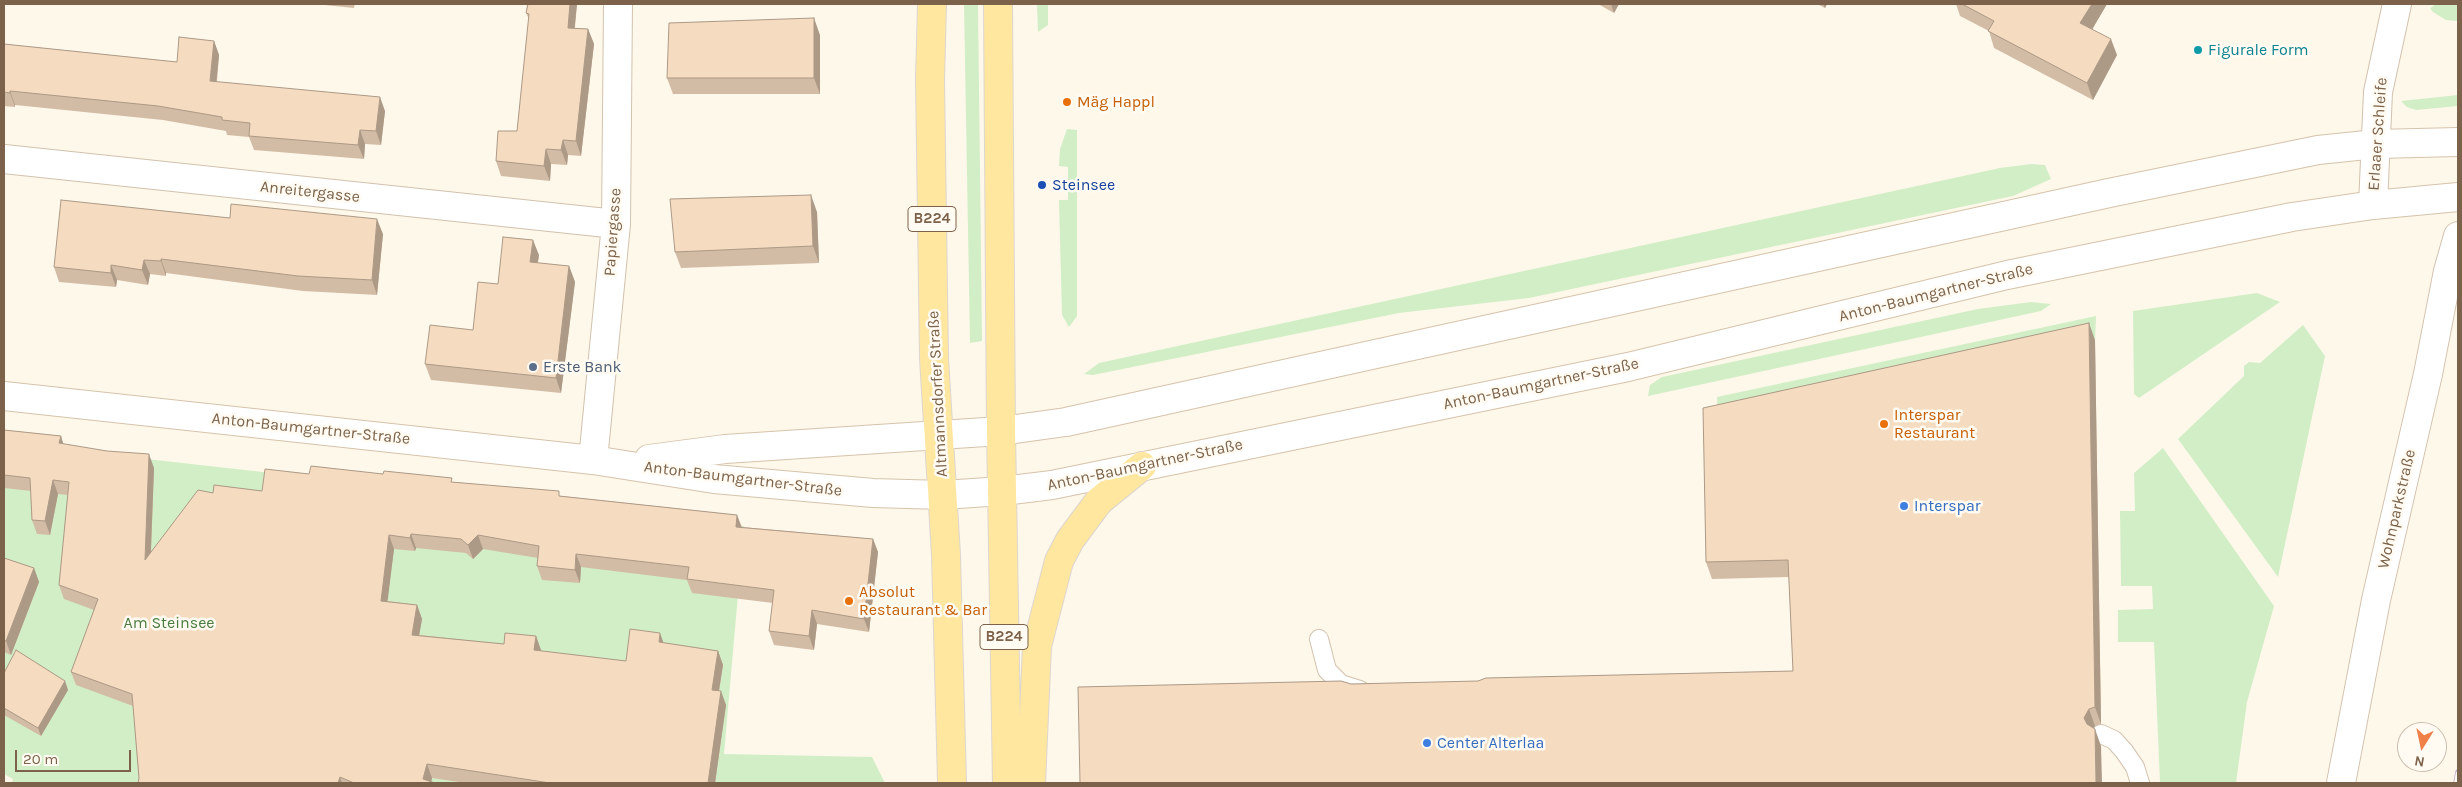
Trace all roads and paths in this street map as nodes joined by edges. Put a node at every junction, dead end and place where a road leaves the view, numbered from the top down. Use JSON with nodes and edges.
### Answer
{"nodes":[{"id":1,"x":618,"y":4,"type":"edge"},
{"id":2,"x":932,"y":4,"type":"edge"},
{"id":3,"x":998,"y":4,"type":"edge"},
{"id":4,"x":2397,"y":4,"type":"edge"},
{"id":5,"x":2458,"y":142,"type":"edge"},
{"id":6,"x":2376,"y":144,"type":"junction"},
{"id":7,"x":4,"y":159,"type":"edge"},
{"id":8,"x":2458,"y":197,"type":"edge"},
{"id":9,"x":2373,"y":205,"type":"junction"},
{"id":10,"x":616,"y":224,"type":"junction"},
{"id":11,"x":2458,"y":236,"type":"edge"},
{"id":12,"x":4,"y":396,"type":"edge"},
{"id":13,"x":1001,"y":431,"type":"junction"},
{"id":14,"x":940,"y":435,"type":"junction"},
{"id":15,"x":605,"y":462,"type":"junction"},
{"id":16,"x":1142,"y":466,"type":"junction"},
{"id":17,"x":1003,"y":492,"type":"junction"},
{"id":18,"x":943,"y":495,"type":"junction"},
{"id":19,"x":1319,"y":639,"type":"dead end"},
{"id":20,"x":1377,"y":690,"type":"edge"},
{"id":21,"x":2101,"y":734,"type":"dead end"},
{"id":22,"x":952,"y":783,"type":"edge"},
{"id":23,"x":1007,"y":783,"type":"edge"},
{"id":24,"x":1031,"y":783,"type":"edge"},
{"id":25,"x":2140,"y":783,"type":"edge"},
{"id":26,"x":2341,"y":783,"type":"edge"}],
"edges":[{"from":1,"to":10,"type":"main road","name":"Papiergasse"},
{"from":2,"to":14,"type":"main road","name":"Altmannsdorfer Straße","number":"B224"},
{"from":3,"to":13,"type":"main road","number":"B224"},
{"from":4,"to":6,"type":"main road","name":"Erlaaer Schleife"},
{"from":5,"to":6,"type":"main road","name":"Anton-Baumgartner-Straße"},
{"from":6,"to":9,"type":"main road","name":"Erlaaer Schleife"},
{"from":6,"to":13,"type":"main road","name":"Anton-Baumgartner-Straße"},
{"from":7,"to":10,"type":"main road","name":"Anreitergasse"},
{"from":8,"to":9,"type":"main road","name":"Anton-Baumgartner-Straße"},
{"from":9,"to":16,"type":"main road","name":"Anton-Baumgartner-Straße"},
{"from":10,"to":15,"type":"main road","name":"Papiergasse"},
{"from":11,"to":26,"type":"main road","name":"Wohnparkstraße"},
{"from":12,"to":15,"type":"main road","name":"Anton-Baumgartner-Straße"},
{"from":13,"to":14,"type":"main road","name":"Anton-Baumgartner-Straße"},
{"from":13,"to":17,"type":"main road","number":"B224"},
{"from":14,"to":15,"type":"main road","name":"Anton-Baumgartner-Straße"},
{"from":14,"to":18,"type":"main road","name":"Altmannsdorfer Straße","number":"B224"},
{"from":15,"to":18,"type":"main road","name":"Anton-Baumgartner-Straße"},
{"from":16,"to":17,"type":"main road","name":"Anton-Baumgartner-Straße"},
{"from":16,"to":24,"type":"main road"},
{"from":17,"to":18,"type":"main road","name":"Anton-Baumgartner-Straße"},
{"from":17,"to":23,"type":"main road","number":"B224"},
{"from":18,"to":22,"type":"main road","name":"Altmannsdorfer Straße","number":"B224"},
{"from":19,"to":20,"type":"lane"},
{"from":21,"to":25,"type":"lane"}]}
